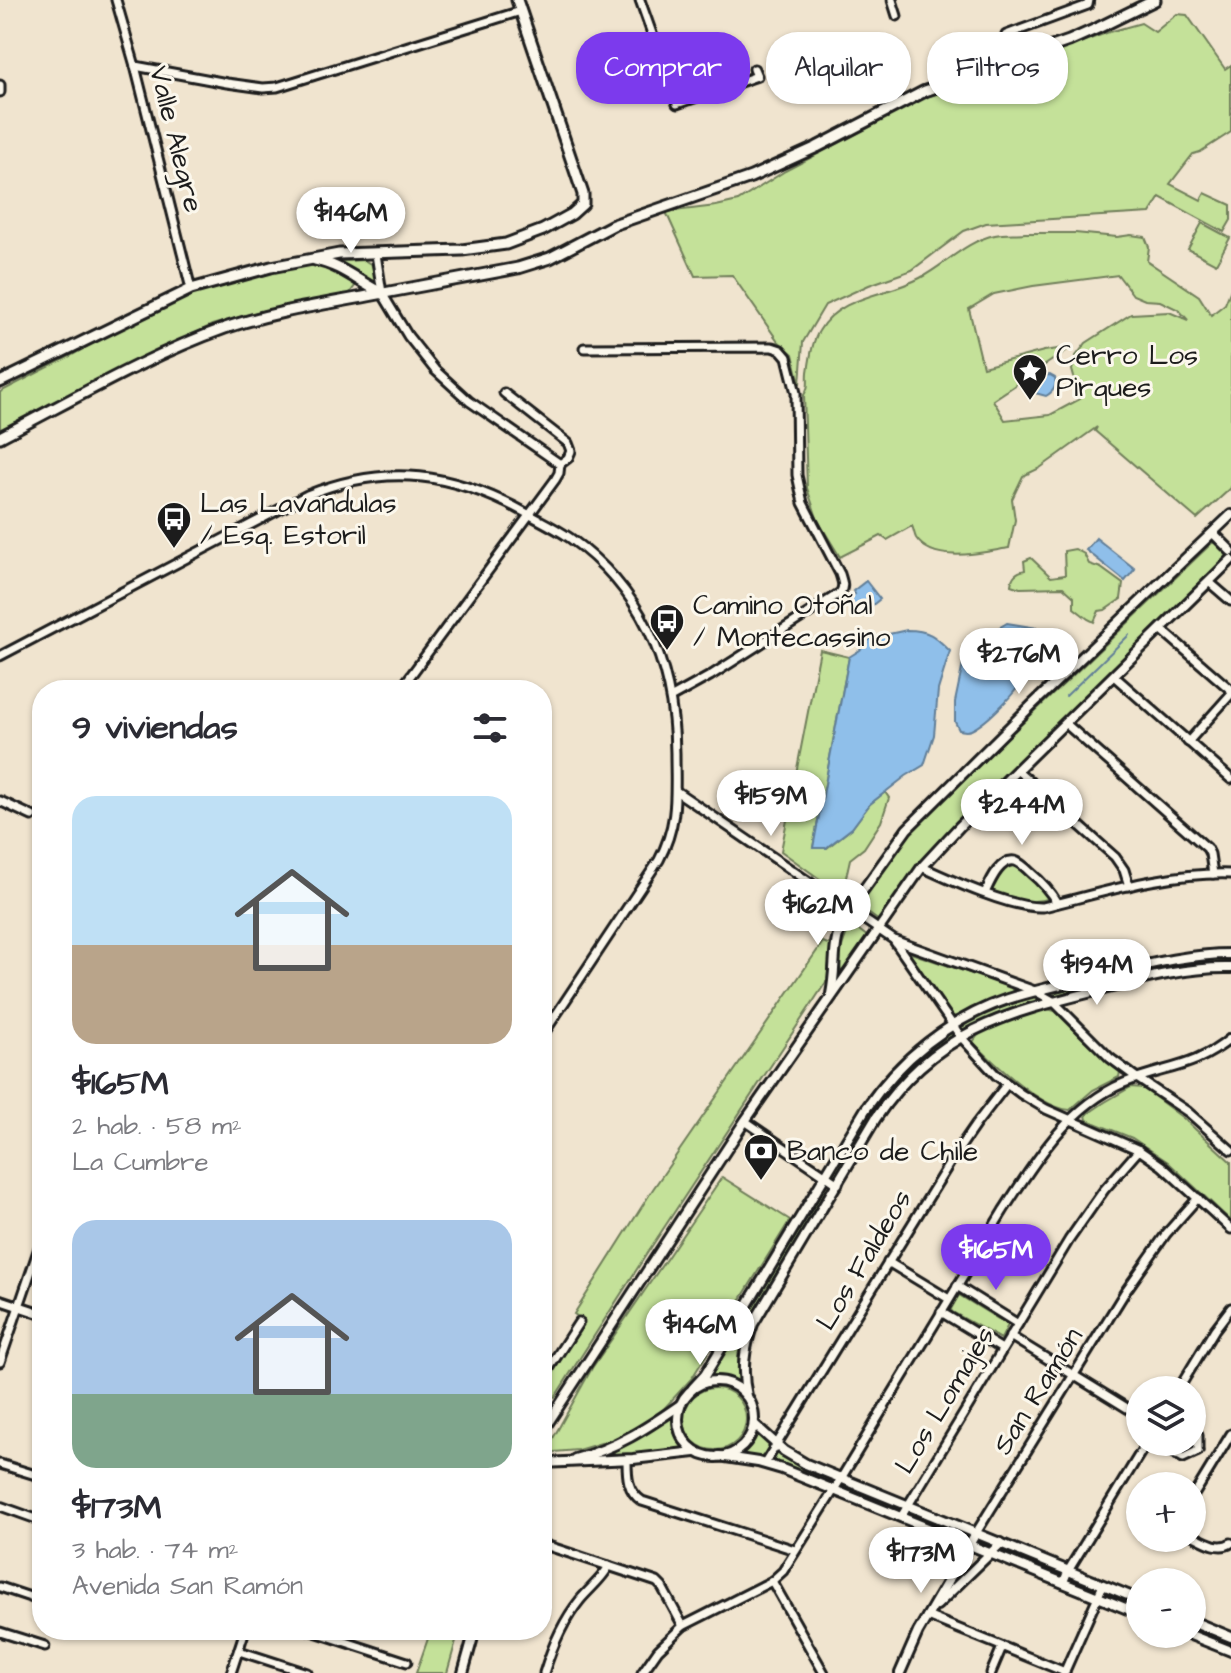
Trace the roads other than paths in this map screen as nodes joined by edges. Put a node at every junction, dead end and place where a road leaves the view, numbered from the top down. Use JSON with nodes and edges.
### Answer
{"nodes":[{"id":1,"x":116,"y":0,"type":"edge"},
{"id":2,"x":517,"y":0,"type":"edge"},
{"id":3,"x":640,"y":0,"type":"edge"},
{"id":4,"x":892,"y":0,"type":"edge"},
{"id":5,"x":1089,"y":0,"type":"edge"},
{"id":6,"x":1155,"y":0,"type":"edge"},
{"id":7,"x":521,"y":11,"type":"junction"},
{"id":8,"x":897,"y":16,"type":"dead end"},
{"id":9,"x":1014,"y":32,"type":"edge"},
{"id":10,"x":135,"y":66,"type":"junction"},
{"id":11,"x":754,"y":69,"type":"dead end"},
{"id":12,"x":0,"y":85,"type":"edge"},
{"id":13,"x":0,"y":92,"type":"edge"},
{"id":14,"x":376,"y":254,"type":"junction"},
{"id":15,"x":308,"y":259,"type":"junction"},
{"id":16,"x":362,"y":283,"type":"junction"},
{"id":17,"x":191,"y":289,"type":"junction"},
{"id":18,"x":382,"y":293,"type":"junction"},
{"id":19,"x":347,"y":299,"type":"junction"},
{"id":20,"x":584,"y":348,"type":"dead end"},
{"id":21,"x":0,"y":382,"type":"edge"},
{"id":22,"x":504,"y":393,"type":"dead end"},
{"id":23,"x":0,"y":437,"type":"edge"},
{"id":24,"x":560,"y":464,"type":"junction"},
{"id":25,"x":529,"y":515,"type":"junction"},
{"id":26,"x":1231,"y":515,"type":"edge"},
{"id":27,"x":1213,"y":533,"type":"junction"},
{"id":28,"x":1231,"y":551,"type":"edge"},
{"id":29,"x":1231,"y":560,"type":"edge"},
{"id":30,"x":1209,"y":582,"type":"junction"},
{"id":31,"x":1231,"y":601,"type":"edge"},
{"id":32,"x":1162,"y":630,"type":"junction"},
{"id":33,"x":0,"y":656,"type":"edge"},
{"id":34,"x":1114,"y":676,"type":"junction"},
{"id":35,"x":407,"y":680,"type":"edge"},
{"id":36,"x":1231,"y":692,"type":"edge"},
{"id":37,"x":672,"y":697,"type":"junction"},
{"id":38,"x":1065,"y":723,"type":"junction"},
{"id":39,"x":1188,"y":742,"type":"junction"},
{"id":40,"x":1017,"y":770,"type":"junction"},
{"id":41,"x":1231,"y":779,"type":"edge"},
{"id":42,"x":676,"y":791,"type":"junction"},
{"id":43,"x":0,"y":801,"type":"edge"},
{"id":44,"x":32,"y":816,"type":"dead end"},
{"id":45,"x":922,"y":867,"type":"junction"},
{"id":46,"x":1213,"y":874,"type":"junction"},
{"id":47,"x":1231,"y":874,"type":"edge"},
{"id":48,"x":1129,"y":886,"type":"junction"},
{"id":49,"x":985,"y":893,"type":"junction"},
{"id":50,"x":1057,"y":903,"type":"junction"},
{"id":51,"x":849,"y":910,"type":"junction"},
{"id":52,"x":879,"y":930,"type":"junction"},
{"id":53,"x":894,"y":940,"type":"junction"},
{"id":54,"x":1231,"y":954,"type":"edge"},
{"id":55,"x":1156,"y":963,"type":"junction"},
{"id":56,"x":1231,"y":968,"type":"edge"},
{"id":57,"x":1159,"y":975,"type":"junction"},
{"id":58,"x":1035,"y":991,"type":"junction"},
{"id":59,"x":830,"y":999,"type":"junction"},
{"id":60,"x":1053,"y":1001,"type":"junction"},
{"id":61,"x":552,"y":1021,"type":"edge"},
{"id":62,"x":953,"y":1025,"type":"junction"},
{"id":63,"x":961,"y":1037,"type":"junction"},
{"id":64,"x":1231,"y":1038,"type":"edge"},
{"id":65,"x":895,"y":1072,"type":"junction"},
{"id":66,"x":1137,"y":1078,"type":"junction"},
{"id":67,"x":904,"y":1082,"type":"junction"},
{"id":68,"x":1007,"y":1084,"type":"junction"},
{"id":69,"x":745,"y":1121,"type":"junction"},
{"id":70,"x":1070,"y":1121,"type":"junction"},
{"id":71,"x":1139,"y":1150,"type":"junction"},
{"id":72,"x":1231,"y":1150,"type":"edge"},
{"id":73,"x":826,"y":1176,"type":"junction"},
{"id":74,"x":838,"y":1184,"type":"junction"},
{"id":75,"x":1198,"y":1198,"type":"junction"},
{"id":76,"x":1231,"y":1229,"type":"edge"},
{"id":77,"x":888,"y":1262,"type":"junction"},
{"id":78,"x":32,"y":1267,"type":"edge"},
{"id":79,"x":767,"y":1273,"type":"junction"},
{"id":80,"x":779,"y":1280,"type":"junction"},
{"id":81,"x":957,"y":1286,"type":"junction"},
{"id":82,"x":949,"y":1299,"type":"junction"},
{"id":83,"x":0,"y":1300,"type":"edge"},
{"id":84,"x":18,"y":1306,"type":"junction"},
{"id":85,"x":1231,"y":1308,"type":"edge"},
{"id":86,"x":32,"y":1311,"type":"edge"},
{"id":87,"x":941,"y":1312,"type":"junction"},
{"id":88,"x":579,"y":1322,"type":"dead end"},
{"id":89,"x":1018,"y":1324,"type":"junction"},
{"id":90,"x":1010,"y":1336,"type":"junction"},
{"id":91,"x":1002,"y":1349,"type":"junction"},
{"id":92,"x":0,"y":1362,"type":"edge"},
{"id":93,"x":552,"y":1364,"type":"edge"},
{"id":94,"x":1074,"y":1375,"type":"junction"},
{"id":95,"x":1186,"y":1376,"type":"edge"},
{"id":96,"x":693,"y":1388,"type":"junction"},
{"id":97,"x":747,"y":1396,"type":"junction"},
{"id":98,"x":680,"y":1404,"type":"junction"},
{"id":99,"x":1126,"y":1407,"type":"edge"},
{"id":100,"x":552,"y":1417,"type":"edge"},
{"id":101,"x":754,"y":1424,"type":"junction"},
{"id":102,"x":1231,"y":1434,"type":"edge"},
{"id":103,"x":777,"y":1445,"type":"junction"},
{"id":104,"x":696,"y":1452,"type":"junction"},
{"id":105,"x":1206,"y":1455,"type":"edge"},
{"id":106,"x":719,"y":1456,"type":"junction"},
{"id":107,"x":1138,"y":1456,"type":"edge"},
{"id":108,"x":627,"y":1460,"type":"junction"},
{"id":109,"x":1215,"y":1460,"type":"junction"},
{"id":110,"x":553,"y":1463,"type":"joint"},
{"id":111,"x":765,"y":1463,"type":"junction"},
{"id":112,"x":0,"y":1464,"type":"edge"},
{"id":113,"x":32,"y":1474,"type":"edge"},
{"id":114,"x":1206,"y":1475,"type":"edge"},
{"id":115,"x":840,"y":1478,"type":"junction"},
{"id":116,"x":834,"y":1490,"type":"junction"},
{"id":117,"x":0,"y":1506,"type":"edge"},
{"id":118,"x":907,"y":1506,"type":"junction"},
{"id":119,"x":32,"y":1517,"type":"edge"},
{"id":120,"x":901,"y":1517,"type":"junction"},
{"id":121,"x":976,"y":1533,"type":"junction"},
{"id":122,"x":1206,"y":1541,"type":"edge"},
{"id":123,"x":1001,"y":1543,"type":"junction"},
{"id":124,"x":1231,"y":1543,"type":"edge"},
{"id":125,"x":969,"y":1545,"type":"junction"},
{"id":126,"x":552,"y":1547,"type":"edge"},
{"id":127,"x":795,"y":1550,"type":"junction"},
{"id":128,"x":991,"y":1554,"type":"junction"},
{"id":129,"x":609,"y":1566,"type":"junction"},
{"id":130,"x":1068,"y":1571,"type":"junction"},
{"id":131,"x":772,"y":1581,"type":"junction"},
{"id":132,"x":1063,"y":1583,"type":"junction"},
{"id":133,"x":1103,"y":1585,"type":"junction"},
{"id":134,"x":0,"y":1587,"type":"edge"},
{"id":135,"x":1126,"y":1594,"type":"edge"},
{"id":136,"x":1098,"y":1597,"type":"junction"},
{"id":137,"x":32,"y":1598,"type":"edge"},
{"id":138,"x":1126,"y":1608,"type":"edge"},
{"id":139,"x":928,"y":1613,"type":"junction"},
{"id":140,"x":683,"y":1626,"type":"junction"},
{"id":141,"x":1206,"y":1627,"type":"edge"},
{"id":142,"x":0,"y":1632,"type":"edge"},
{"id":143,"x":1231,"y":1637,"type":"edge"},
{"id":144,"x":242,"y":1640,"type":"edge"},
{"id":145,"x":340,"y":1640,"type":"edge"},
{"id":146,"x":472,"y":1640,"type":"edge"},
{"id":147,"x":1206,"y":1641,"type":"edge"},
{"id":148,"x":45,"y":1646,"type":"dead end"},
{"id":149,"x":1002,"y":1647,"type":"junction"},
{"id":150,"x":239,"y":1651,"type":"junction"},
{"id":151,"x":1231,"y":1651,"type":"edge"},
{"id":152,"x":407,"y":1662,"type":"dead end"},
{"id":153,"x":1065,"y":1672,"type":"edge"},
{"id":154,"x":231,"y":1673,"type":"edge"},
{"id":155,"x":307,"y":1673,"type":"edge"},
{"id":156,"x":463,"y":1673,"type":"edge"},
{"id":157,"x":544,"y":1673,"type":"edge"},
{"id":158,"x":642,"y":1673,"type":"edge"},
{"id":159,"x":824,"y":1673,"type":"edge"},
{"id":160,"x":900,"y":1673,"type":"edge"},
{"id":161,"x":991,"y":1673,"type":"edge"}],
"edges":[{"from":1,"to":10,"type":"street","name":"Valle Alegre"},
{"from":2,"to":7,"type":"main road"},
{"from":3,"to":11,"type":"street"},
{"from":4,"to":8,"type":"street"},
{"from":5,"to":9,"type":"street"},
{"from":6,"to":18,"type":"main road"},
{"from":7,"to":10,"type":"street"},
{"from":7,"to":14,"type":"main road"},
{"from":10,"to":17,"type":"street","name":"Valle Alegre"},
{"from":12,"to":13,"type":"street"},
{"from":14,"to":15,"type":"main road"},
{"from":14,"to":18,"type":"street"},
{"from":15,"to":16,"type":"main road"},
{"from":15,"to":17,"type":"main road"},
{"from":16,"to":18,"type":"main road"},
{"from":16,"to":19,"type":"main road"},
{"from":17,"to":21,"type":"main road"},
{"from":18,"to":19,"type":"main road"},
{"from":18,"to":24,"type":"street"},
{"from":19,"to":23,"type":"main road"},
{"from":20,"to":37,"type":"street"},
{"from":22,"to":24,"type":"street"},
{"from":24,"to":25,"type":"street"},
{"from":25,"to":33,"type":"street"},
{"from":25,"to":35,"type":"street"},
{"from":25,"to":37,"type":"street"},
{"from":26,"to":27,"type":"street"},
{"from":27,"to":28,"type":"street"},
{"from":27,"to":51,"type":"street"},
{"from":29,"to":30,"type":"street"},
{"from":30,"to":31,"type":"street"},
{"from":30,"to":32,"type":"street"},
{"from":32,"to":34,"type":"street"},
{"from":32,"to":36,"type":"street"},
{"from":34,"to":38,"type":"street"},
{"from":34,"to":39,"type":"street"},
{"from":36,"to":39,"type":"street"},
{"from":37,"to":42,"type":"street"},
{"from":38,"to":40,"type":"street"},
{"from":38,"to":46,"type":"street"},
{"from":39,"to":41,"type":"street"},
{"from":40,"to":45,"type":"street"},
{"from":40,"to":48,"type":"street"},
{"from":42,"to":51,"type":"street"},
{"from":42,"to":61,"type":"street"},
{"from":43,"to":44,"type":"street"},
{"from":45,"to":49,"type":"street"},
{"from":45,"to":52,"type":"street"},
{"from":46,"to":47,"type":"street"},
{"from":46,"to":48,"type":"street"},
{"from":48,"to":50,"type":"street"},
{"from":49,"to":50,"type":"street"},
{"from":49,"to":50,"type":"street"},
{"from":51,"to":52,"type":"street"},
{"from":51,"to":59,"type":"street"},
{"from":52,"to":53,"type":"street"},
{"from":52,"to":59,"type":"street"},
{"from":53,"to":58,"type":"street"},
{"from":53,"to":62,"type":"street"},
{"from":54,"to":55,"type":"street"},
{"from":55,"to":57,"type":"street"},
{"from":55,"to":58,"type":"street"},
{"from":56,"to":57,"type":"street"},
{"from":57,"to":60,"type":"street"},
{"from":58,"to":60,"type":"street"},
{"from":58,"to":62,"type":"street"},
{"from":59,"to":69,"type":"street"},
{"from":60,"to":63,"type":"street"},
{"from":60,"to":66,"type":"street"},
{"from":62,"to":63,"type":"street"},
{"from":62,"to":65,"type":"street"},
{"from":63,"to":67,"type":"street"},
{"from":63,"to":68,"type":"street"},
{"from":64,"to":66,"type":"street"},
{"from":65,"to":67,"type":"street"},
{"from":65,"to":73,"type":"street"},
{"from":66,"to":70,"type":"street"},
{"from":66,"to":72,"type":"street"},
{"from":67,"to":74,"type":"street"},
{"from":68,"to":70,"type":"street"},
{"from":68,"to":77,"type":"street","name":"Los Faldeos"},
{"from":69,"to":73,"type":"street"},
{"from":69,"to":100,"type":"street"},
{"from":70,"to":71,"type":"street"},
{"from":70,"to":81,"type":"street"},
{"from":71,"to":75,"type":"street"},
{"from":71,"to":89,"type":"street","name":"Los Lomajes"},
{"from":73,"to":74,"type":"street"},
{"from":73,"to":79,"type":"street"},
{"from":74,"to":80,"type":"street"},
{"from":75,"to":76,"type":"street"},
{"from":75,"to":94,"type":"street","name":"San Ramón"},
{"from":77,"to":82,"type":"street"},
{"from":77,"to":103,"type":"street","name":"Los Faldeos"},
{"from":78,"to":84,"type":"street"},
{"from":79,"to":80,"type":"street"},
{"from":79,"to":96,"type":"street"},
{"from":80,"to":97,"type":"street"},
{"from":81,"to":82,"type":"street"},
{"from":81,"to":89,"type":"street"},
{"from":82,"to":87,"type":"street"},
{"from":83,"to":84,"type":"street"},
{"from":84,"to":86,"type":"street"},
{"from":84,"to":92,"type":"street"},
{"from":85,"to":95,"type":"street"},
{"from":87,"to":91,"type":"street"},
{"from":87,"to":115,"type":"street"},
{"from":88,"to":93,"type":"street"},
{"from":89,"to":90,"type":"street","name":"Los Lomajes"},
{"from":90,"to":91,"type":"street","name":"Los Lomajes"},
{"from":90,"to":94,"type":"street"},
{"from":91,"to":118,"type":"street","name":"Los Lomajes"},
{"from":94,"to":99,"type":"street"},
{"from":94,"to":121,"type":"street","name":"San Ramón"},
{"from":96,"to":97,"type":"street"},
{"from":96,"to":98,"type":"street"},
{"from":97,"to":101,"type":"street"},
{"from":98,"to":104,"type":"street"},
{"from":98,"to":110,"type":"street"},
{"from":101,"to":103,"type":"street"},
{"from":101,"to":106,"type":"street"},
{"from":102,"to":109,"type":"street"},
{"from":103,"to":111,"type":"street","name":"Los Faldeos"},
{"from":103,"to":115,"type":"street"},
{"from":104,"to":106,"type":"street"},
{"from":104,"to":108,"type":"street"},
{"from":105,"to":109,"type":"street"},
{"from":106,"to":111,"type":"street"},
{"from":107,"to":130,"type":"street"},
{"from":108,"to":110,"type":"street"},
{"from":108,"to":127,"type":"street"},
{"from":109,"to":114,"type":"street"},
{"from":111,"to":116,"type":"street"},
{"from":112,"to":113,"type":"street"},
{"from":115,"to":116,"type":"street"},
{"from":115,"to":118,"type":"street"},
{"from":116,"to":120,"type":"street"},
{"from":116,"to":127,"type":"street"},
{"from":117,"to":119,"type":"street"},
{"from":118,"to":120,"type":"street","name":"Los Lomajes"},
{"from":118,"to":121,"type":"street"},
{"from":120,"to":125,"type":"street"},
{"from":121,"to":123,"type":"street"},
{"from":121,"to":125,"type":"street"},
{"from":122,"to":124,"type":"street"},
{"from":123,"to":128,"type":"street"},
{"from":123,"to":130,"type":"street"},
{"from":125,"to":128,"type":"street"},
{"from":125,"to":139,"type":"street"},
{"from":126,"to":129,"type":"street"},
{"from":127,"to":131,"type":"street"},
{"from":128,"to":132,"type":"street"},
{"from":128,"to":139,"type":"street"},
{"from":129,"to":140,"type":"street"},
{"from":129,"to":157,"type":"street"},
{"from":130,"to":132,"type":"street"},
{"from":130,"to":133,"type":"street"},
{"from":131,"to":140,"type":"street"},
{"from":131,"to":159,"type":"street"},
{"from":132,"to":136,"type":"street"},
{"from":133,"to":135,"type":"street"},
{"from":133,"to":136,"type":"street"},
{"from":134,"to":137,"type":"street"},
{"from":136,"to":138,"type":"street"},
{"from":136,"to":153,"type":"street"},
{"from":139,"to":149,"type":"street"},
{"from":139,"to":160,"type":"street"},
{"from":140,"to":158,"type":"street"},
{"from":141,"to":143,"type":"street"},
{"from":142,"to":148,"type":"street"},
{"from":144,"to":150,"type":"street"},
{"from":145,"to":152,"type":"street"},
{"from":146,"to":156,"type":"street"},
{"from":147,"to":151,"type":"street"},
{"from":149,"to":153,"type":"street"},
{"from":149,"to":161,"type":"street"},
{"from":150,"to":154,"type":"street"},
{"from":150,"to":155,"type":"street"}]}
